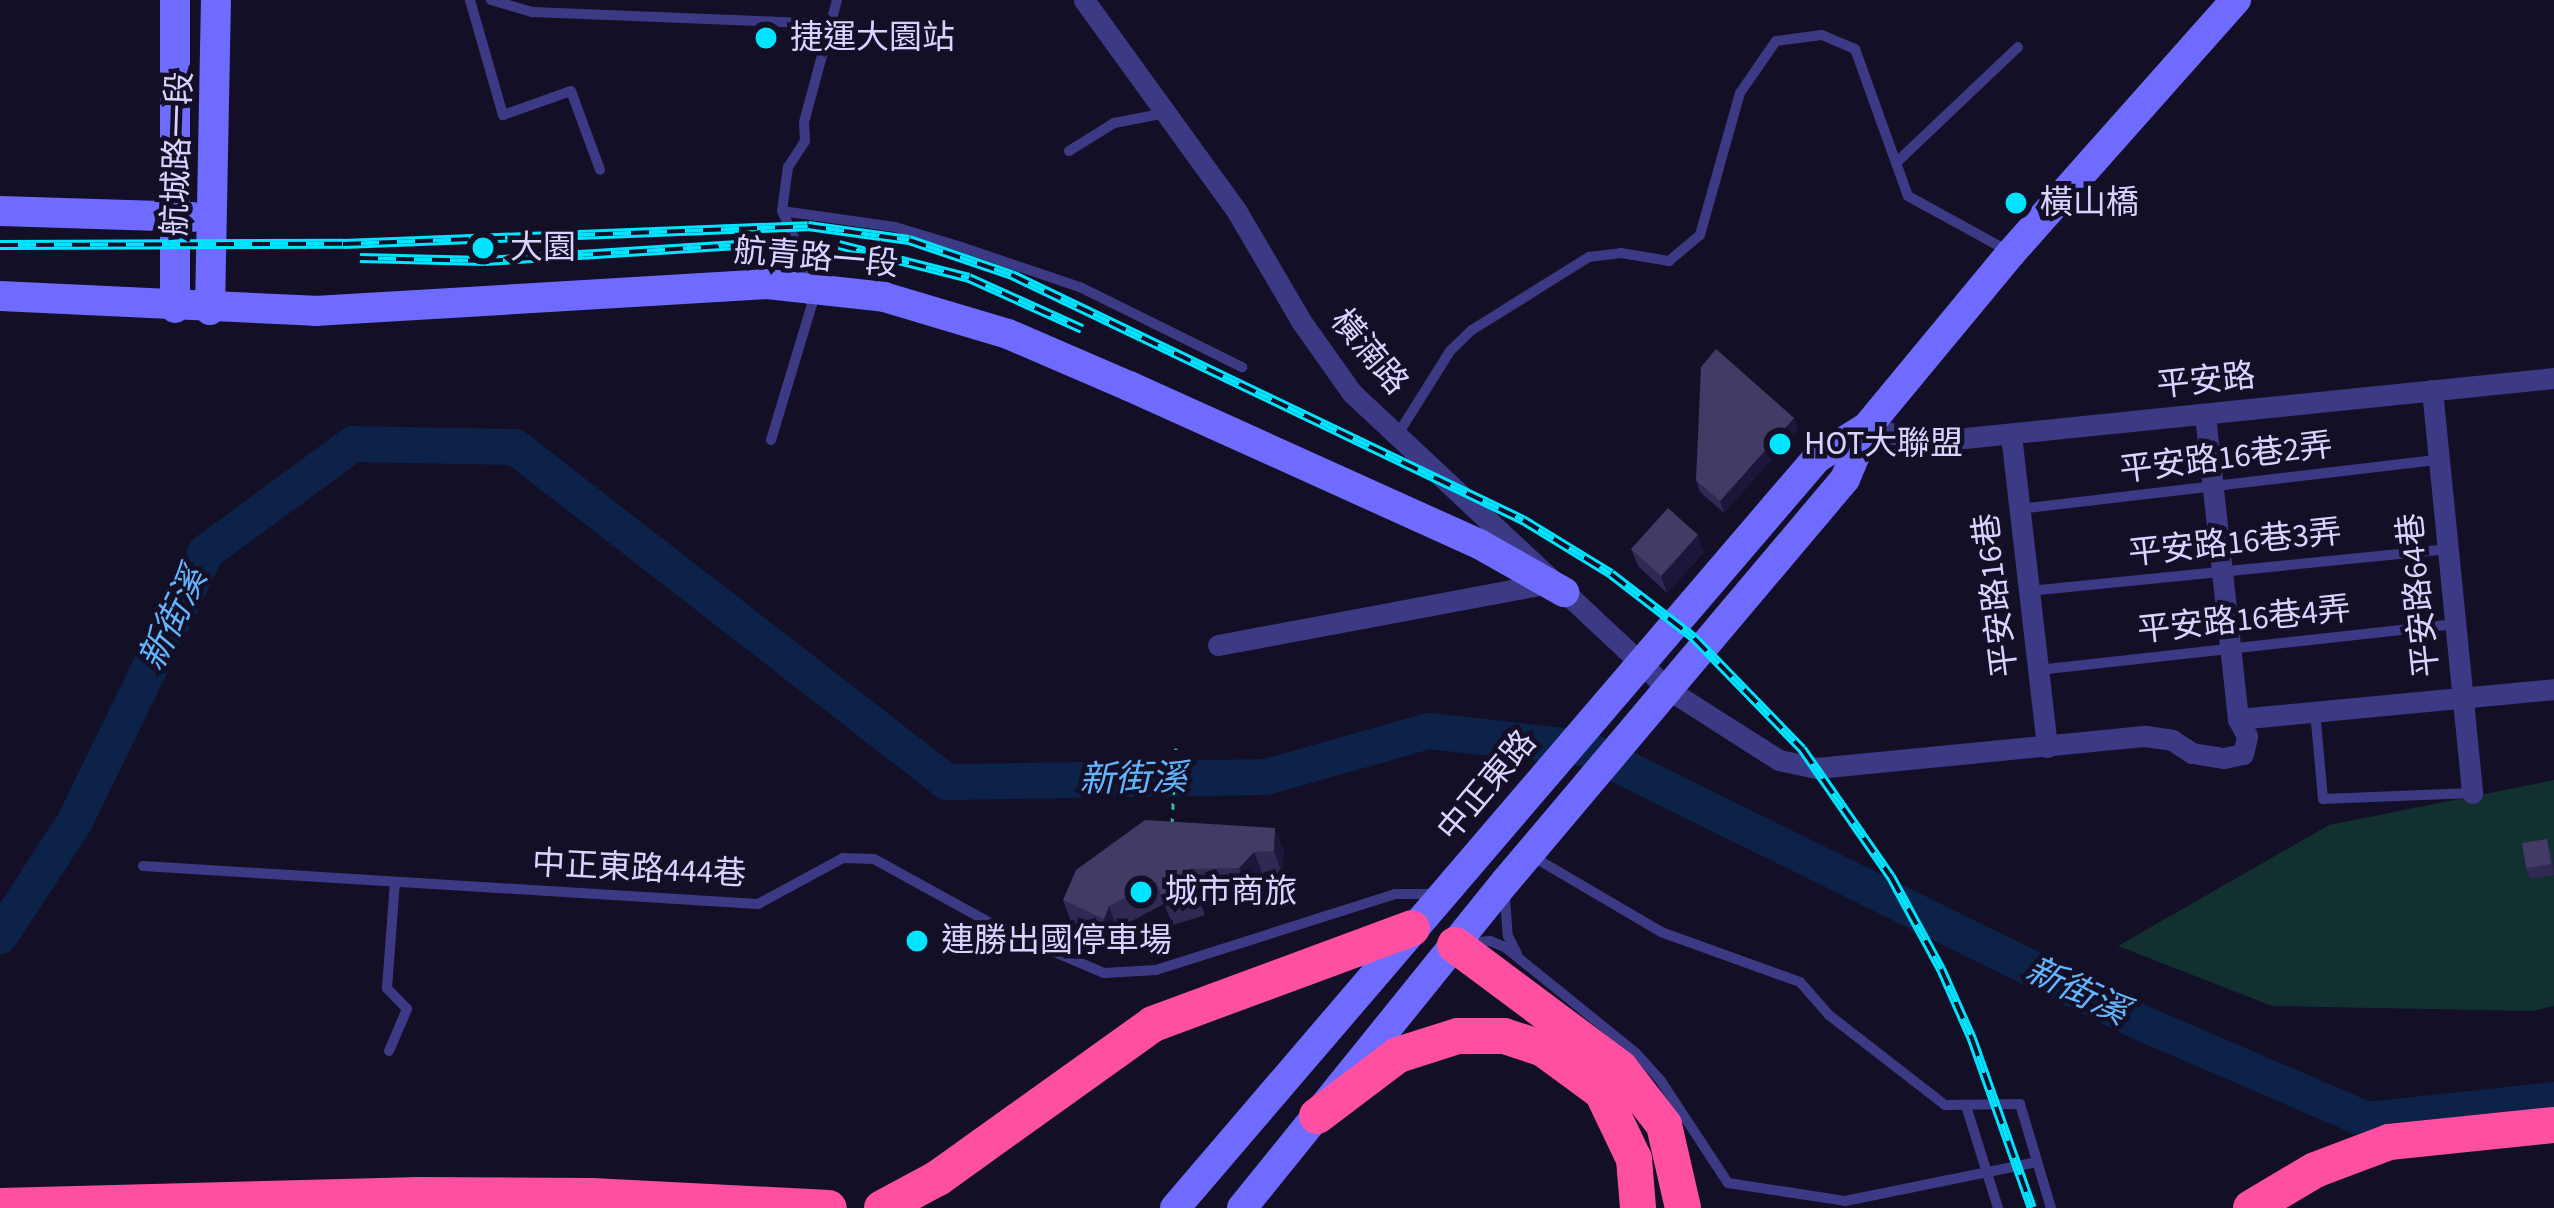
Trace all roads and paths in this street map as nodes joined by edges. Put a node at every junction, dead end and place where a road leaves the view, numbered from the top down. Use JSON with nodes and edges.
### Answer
{"nodes":[{"id":1,"x":176,"y":0,"type":"edge"},
{"id":2,"x":216,"y":0,"type":"edge"},
{"id":3,"x":470,"y":0,"type":"edge"},
{"id":4,"x":491,"y":0,"type":"edge"},
{"id":5,"x":838,"y":0,"type":"edge"},
{"id":6,"x":1084,"y":0,"type":"edge"},
{"id":7,"x":2236,"y":0,"type":"edge"},
{"id":8,"x":830,"y":24,"type":"junction"},
{"id":9,"x":2018,"y":47,"type":"dead end"},
{"id":10,"x":1166,"y":113,"type":"junction"},
{"id":11,"x":1069,"y":151,"type":"dead end"},
{"id":12,"x":1899,"y":160,"type":"junction"},
{"id":13,"x":600,"y":170,"type":"dead end"},
{"id":14,"x":0,"y":211,"type":"edge"},
{"id":15,"x":782,"y":211,"type":"junction"},
{"id":16,"x":177,"y":216,"type":"junction"},
{"id":17,"x":210,"y":217,"type":"junction"},
{"id":18,"x":2012,"y":253,"type":"junction"},
{"id":19,"x":803,"y":287,"type":"junction"},
{"id":20,"x":0,"y":296,"type":"edge"},
{"id":21,"x":175,"y":308,"type":"junction"},
{"id":22,"x":210,"y":310,"type":"junction"},
{"id":23,"x":1242,"y":367,"type":"dead end"},
{"id":24,"x":2554,"y":378,"type":"edge"},
{"id":25,"x":2432,"y":390,"type":"junction"},
{"id":26,"x":2205,"y":415,"type":"junction"},
{"id":27,"x":1868,"y":427,"type":"junction"},
{"id":28,"x":1398,"y":434,"type":"junction"},
{"id":29,"x":2011,"y":435,"type":"junction"},
{"id":30,"x":771,"y":440,"type":"dead end"},
{"id":31,"x":2438,"y":460,"type":"junction"},
{"id":32,"x":2213,"y":487,"type":"junction"},
{"id":33,"x":2019,"y":509,"type":"junction"},
{"id":34,"x":2447,"y":549,"type":"junction"},
{"id":35,"x":2222,"y":572,"type":"junction"},
{"id":36,"x":1556,"y":587,"type":"junction"},
{"id":37,"x":2029,"y":591,"type":"junction"},
{"id":38,"x":2455,"y":624,"type":"junction"},
{"id":39,"x":1218,"y":644,"type":"dead end"},
{"id":40,"x":2231,"y":649,"type":"junction"},
{"id":41,"x":1639,"y":663,"type":"junction"},
{"id":42,"x":2038,"y":670,"type":"junction"},
{"id":43,"x":2554,"y":689,"type":"edge"},
{"id":44,"x":1670,"y":690,"type":"junction"},
{"id":45,"x":2462,"y":697,"type":"junction"},
{"id":46,"x":2315,"y":711,"type":"junction"},
{"id":47,"x":2238,"y":718,"type":"junction"},
{"id":48,"x":2047,"y":747,"type":"junction"},
{"id":49,"x":1176,"y":748,"type":"dead end"},
{"id":50,"x":2472,"y":793,"type":"joint"},
{"id":51,"x":1172,"y":828,"type":"edge"},
{"id":52,"x":1529,"y":855,"type":"junction"},
{"id":53,"x":143,"y":866,"type":"dead end"},
{"id":54,"x":1506,"y":881,"type":"junction"},
{"id":55,"x":395,"y":882,"type":"junction"},
{"id":56,"x":1443,"y":894,"type":"junction"},
{"id":57,"x":1416,"y":924,"type":"junction"},
{"id":58,"x":1455,"y":945,"type":"junction"},
{"id":59,"x":1518,"y":957,"type":"junction"},
{"id":60,"x":388,"y":1051,"type":"dead end"},
{"id":61,"x":1966,"y":1109,"type":"junction"},
{"id":62,"x":1317,"y":1116,"type":"junction"},
{"id":63,"x":2554,"y":1125,"type":"edge"},
{"id":64,"x":2037,"y":1162,"type":"junction"},
{"id":65,"x":1988,"y":1174,"type":"junction"},
{"id":66,"x":0,"y":1206,"type":"edge"},
{"id":67,"x":830,"y":1208,"type":"edge"},
{"id":68,"x":881,"y":1208,"type":"edge"},
{"id":69,"x":1175,"y":1208,"type":"edge"},
{"id":70,"x":1242,"y":1208,"type":"edge"},
{"id":71,"x":1638,"y":1208,"type":"edge"},
{"id":72,"x":1683,"y":1208,"type":"edge"},
{"id":73,"x":1998,"y":1208,"type":"edge"},
{"id":74,"x":2051,"y":1208,"type":"edge"},
{"id":75,"x":2251,"y":1208,"type":"edge"}],
"edges":[{"from":1,"to":16,"type":"main road","name":"航城路一段"},
{"from":2,"to":17,"type":"main road","name":"航城路一段"},
{"from":3,"to":13,"type":"lane"},
{"from":4,"to":8,"type":"lane"},
{"from":5,"to":8,"type":"lane"},
{"from":6,"to":10,"type":"street","name":"橫湳路"},
{"from":7,"to":18,"type":"main road","name":"中正東路"},
{"from":8,"to":15,"type":"lane"},
{"from":9,"to":12,"type":"lane"},
{"from":10,"to":11,"type":"lane"},
{"from":10,"to":28,"type":"street","name":"橫湳路"},
{"from":12,"to":18,"type":"lane"},
{"from":12,"to":28,"type":"lane"},
{"from":14,"to":16,"type":"main road"},
{"from":15,"to":19,"type":"lane"},
{"from":15,"to":23,"type":"lane"},
{"from":16,"to":17,"type":"main road"},
{"from":16,"to":21,"type":"main road","name":"航城路一段"},
{"from":17,"to":22,"type":"main road","name":"航城路一段"},
{"from":18,"to":27,"type":"main road","name":"中正東路"},
{"from":19,"to":22,"type":"main road","name":"航青路一段"},
{"from":19,"to":30,"type":"lane"},
{"from":19,"to":36,"type":"main road","name":"航青路一段"},
{"from":20,"to":21,"type":"main road","name":"航青路一段"},
{"from":21,"to":22,"type":"main road","name":"航青路一段"},
{"from":24,"to":25,"type":"street","name":"平安路"},
{"from":25,"to":26,"type":"street","name":"平安路"},
{"from":25,"to":31,"type":"street","name":"平安路64巷"},
{"from":26,"to":29,"type":"street","name":"平安路"},
{"from":26,"to":32,"type":"street"},
{"from":27,"to":29,"type":"street","name":"平安路"},
{"from":27,"to":41,"type":"main road","name":"中正東路"},
{"from":27,"to":44,"type":"main road","name":"中正東路"},
{"from":28,"to":36,"type":"street","name":"橫湳路"},
{"from":29,"to":33,"type":"street","name":"平安路16巷"},
{"from":31,"to":32,"type":"lane","name":"平安路16巷2弄"},
{"from":31,"to":34,"type":"street","name":"平安路64巷"},
{"from":32,"to":33,"type":"lane","name":"平安路16巷2弄"},
{"from":32,"to":35,"type":"street"},
{"from":33,"to":37,"type":"street","name":"平安路16巷"},
{"from":34,"to":35,"type":"lane","name":"平安路16巷3弄"},
{"from":34,"to":38,"type":"street","name":"平安路64巷"},
{"from":35,"to":37,"type":"lane","name":"平安路16巷3弄"},
{"from":35,"to":40,"type":"street"},
{"from":36,"to":39,"type":"street"},
{"from":36,"to":41,"type":"street","name":"橫湳路"},
{"from":37,"to":42,"type":"street","name":"平安路16巷"},
{"from":38,"to":40,"type":"lane","name":"平安路16巷4弄"},
{"from":38,"to":45,"type":"street","name":"平安路64巷"},
{"from":40,"to":42,"type":"lane","name":"平安路16巷4弄"},
{"from":40,"to":47,"type":"street"},
{"from":41,"to":44,"type":"street","name":"橫湳路"},
{"from":41,"to":56,"type":"main road","name":"中正東路"},
{"from":42,"to":48,"type":"street","name":"平安路16巷"},
{"from":43,"to":45,"type":"street"},
{"from":44,"to":48,"type":"street","name":"橫湳路"},
{"from":44,"to":52,"type":"main road","name":"中正東路"},
{"from":45,"to":46,"type":"street"},
{"from":45,"to":50,"type":"street","name":"平安路64巷"},
{"from":46,"to":47,"type":"street"},
{"from":46,"to":50,"type":"lane"},
{"from":47,"to":48,"type":"street","name":"橫湳路"},
{"from":49,"to":51,"type":"path"},
{"from":52,"to":54,"type":"main road","name":"中正東路"},
{"from":52,"to":61,"type":"lane"},
{"from":53,"to":55,"type":"lane","name":"中正東路444巷"},
{"from":54,"to":58,"type":"main road","name":"中正東路"},
{"from":54,"to":59,"type":"lane"},
{"from":55,"to":56,"type":"lane","name":"中正東路444巷"},
{"from":55,"to":60,"type":"lane"},
{"from":56,"to":57,"type":"main road","name":"中正東路"},
{"from":57,"to":58,"type":"main road"},
{"from":57,"to":68,"type":"highway"},
{"from":57,"to":69,"type":"main road","name":"中正東路"},
{"from":58,"to":59,"type":"lane"},
{"from":58,"to":62,"type":"main road","name":"中正東路"},
{"from":58,"to":72,"type":"highway"},
{"from":59,"to":65,"type":"lane"},
{"from":61,"to":64,"type":"lane"},
{"from":61,"to":65,"type":"lane"},
{"from":62,"to":70,"type":"main road","name":"中正東路"},
{"from":62,"to":71,"type":"highway"},
{"from":63,"to":75,"type":"highway"},
{"from":64,"to":65,"type":"lane"},
{"from":64,"to":74,"type":"lane"},
{"from":65,"to":73,"type":"lane"},
{"from":66,"to":67,"type":"highway"}]}
